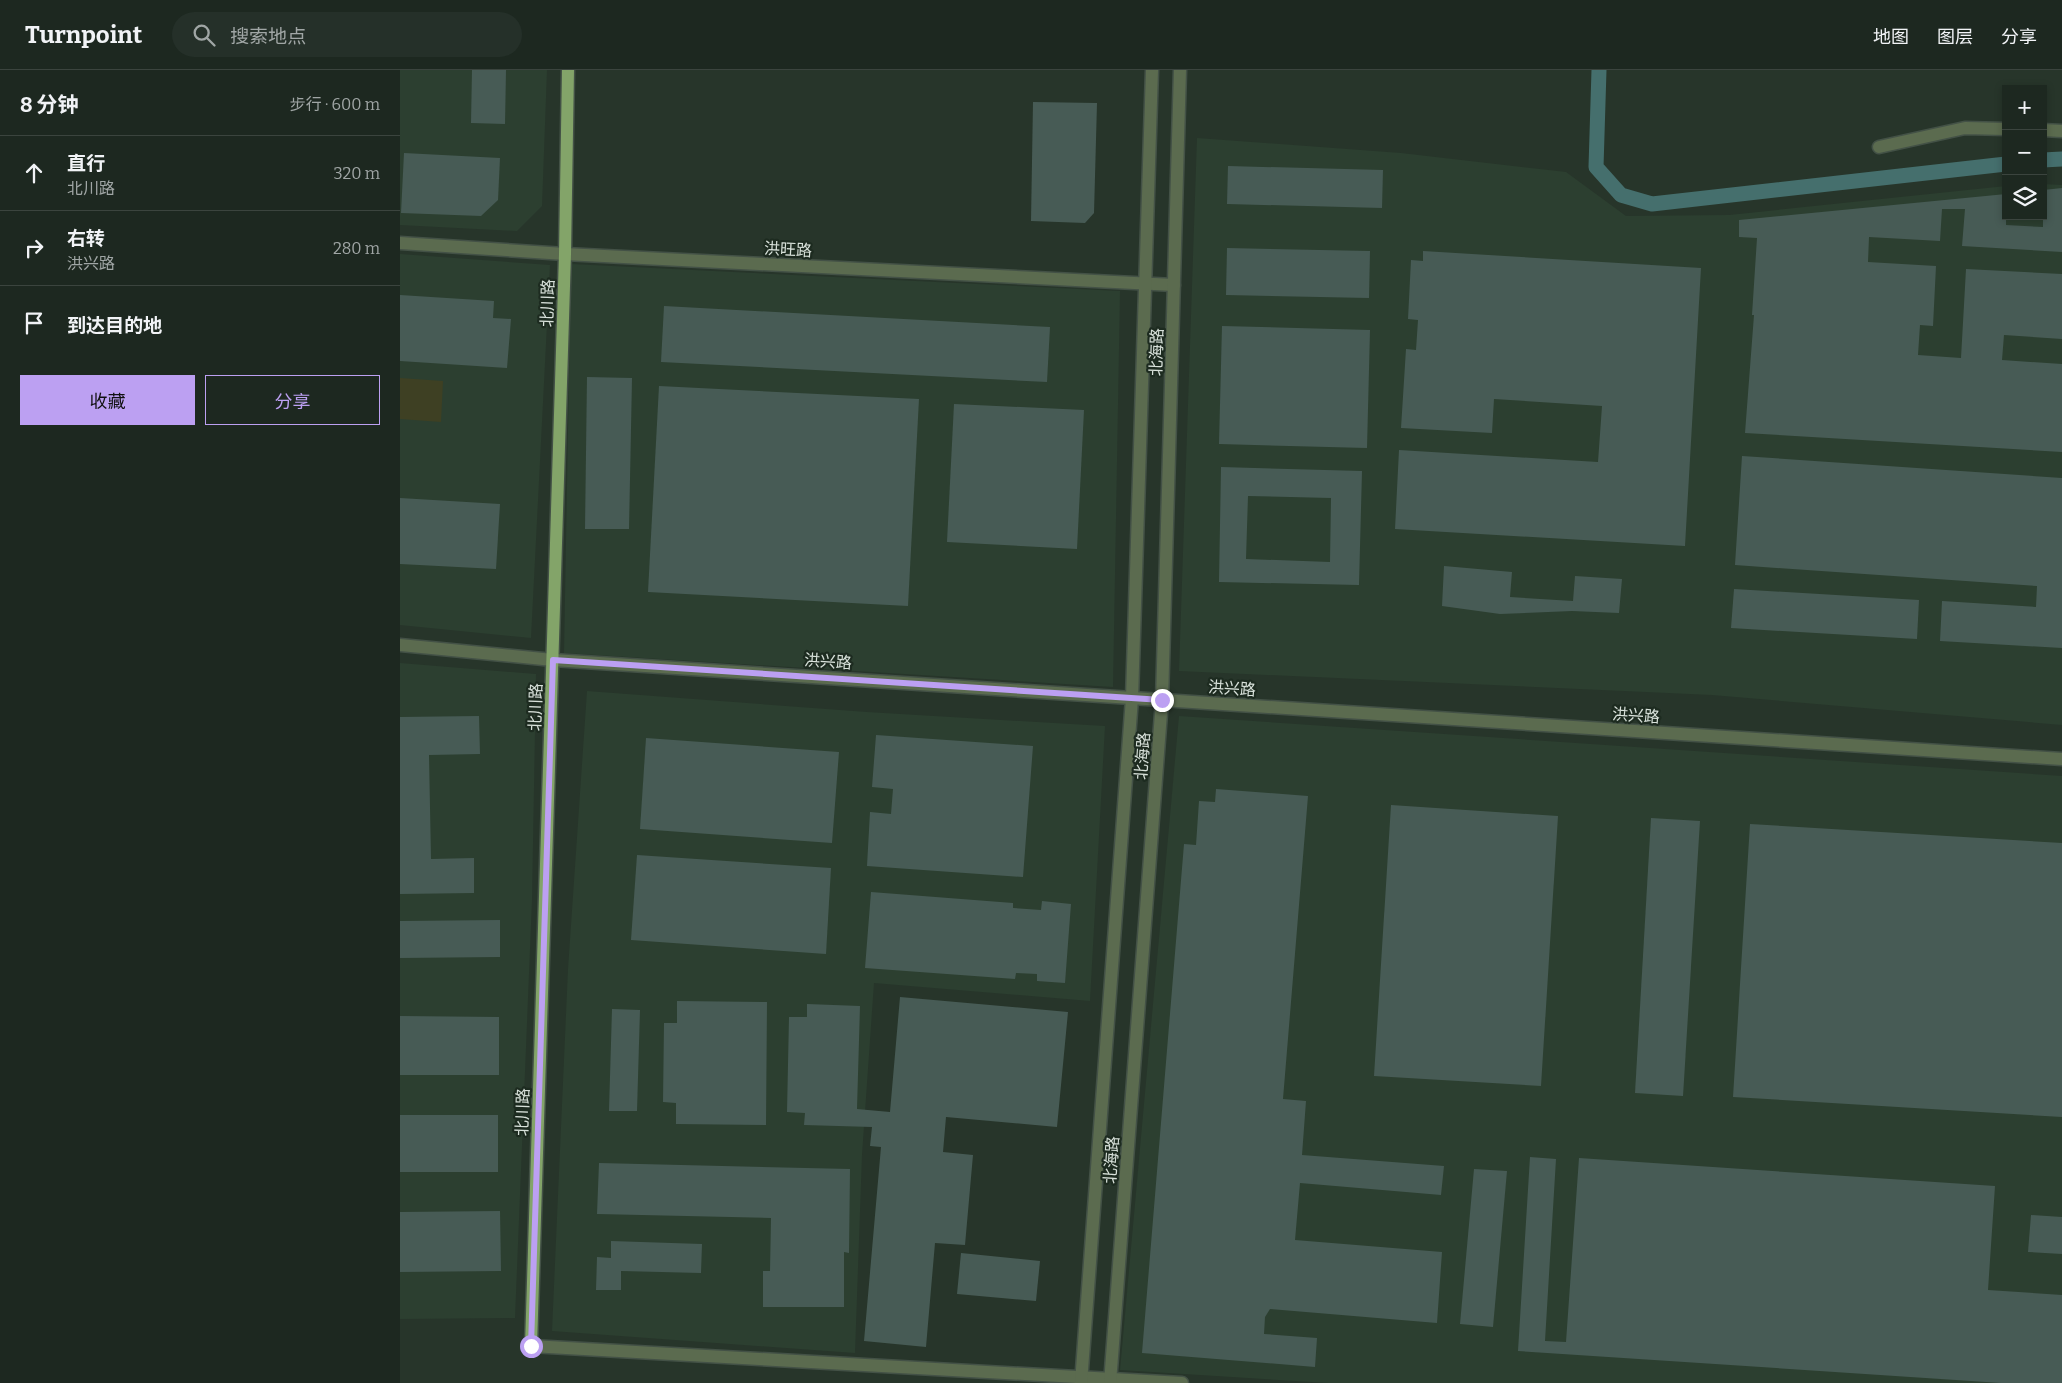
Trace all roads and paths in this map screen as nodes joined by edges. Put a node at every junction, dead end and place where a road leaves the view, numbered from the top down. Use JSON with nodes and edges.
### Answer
{"nodes":[{"id":1,"x":568,"y":70,"type":"edge"},
{"id":2,"x":1152,"y":70,"type":"edge"},
{"id":3,"x":1180,"y":70,"type":"edge"},
{"id":4,"x":2002,"y":129,"type":"edge"},
{"id":5,"x":2047,"y":130,"type":"edge"},
{"id":6,"x":2062,"y":131,"type":"edge"},
{"id":7,"x":1879,"y":147,"type":"dead end"},
{"id":8,"x":400,"y":243,"type":"edge"},
{"id":9,"x":565,"y":254,"type":"junction"},
{"id":10,"x":1145,"y":283,"type":"junction"},
{"id":11,"x":1174,"y":285,"type":"junction"},
{"id":12,"x":400,"y":644,"type":"edge"},
{"id":13,"x":553,"y":660,"type":"junction"},
{"id":14,"x":1132,"y":698,"type":"junction"},
{"id":15,"x":1162,"y":700,"type":"junction"},
{"id":16,"x":2062,"y":759,"type":"edge"},
{"id":17,"x":531,"y":1346,"type":"joint"},
{"id":18,"x":1081,"y":1380,"type":"edge"},
{"id":19,"x":1111,"y":1381,"type":"edge"},
{"id":20,"x":1182,"y":1383,"type":"edge"}],
"edges":[{"from":1,"to":9,"type":"main road","name":"北川路"},
{"from":2,"to":10,"type":"street","name":"北海路"},
{"from":3,"to":11,"type":"street","name":"北海路"},
{"from":4,"to":7,"type":"street"},
{"from":5,"to":6,"type":"street"},
{"from":8,"to":9,"type":"street","name":"洪旺路"},
{"from":9,"to":10,"type":"street","name":"洪旺路"},
{"from":9,"to":13,"type":"main road","name":"北川路"},
{"from":10,"to":11,"type":"street","name":"洪旺路"},
{"from":10,"to":14,"type":"street","name":"北海路"},
{"from":11,"to":15,"type":"street","name":"北海路"},
{"from":12,"to":13,"type":"street","name":"洪兴路"},
{"from":13,"to":14,"type":"street","name":"洪兴路"},
{"from":13,"to":17,"type":"main road","name":"北川路"},
{"from":14,"to":15,"type":"street","name":"洪兴路"},
{"from":14,"to":18,"type":"street","name":"北海路"},
{"from":15,"to":16,"type":"street","name":"洪兴路"},
{"from":15,"to":19,"type":"street","name":"北海路"},
{"from":17,"to":18,"type":"street"},
{"from":18,"to":19,"type":"street"},
{"from":19,"to":20,"type":"street"}]}
